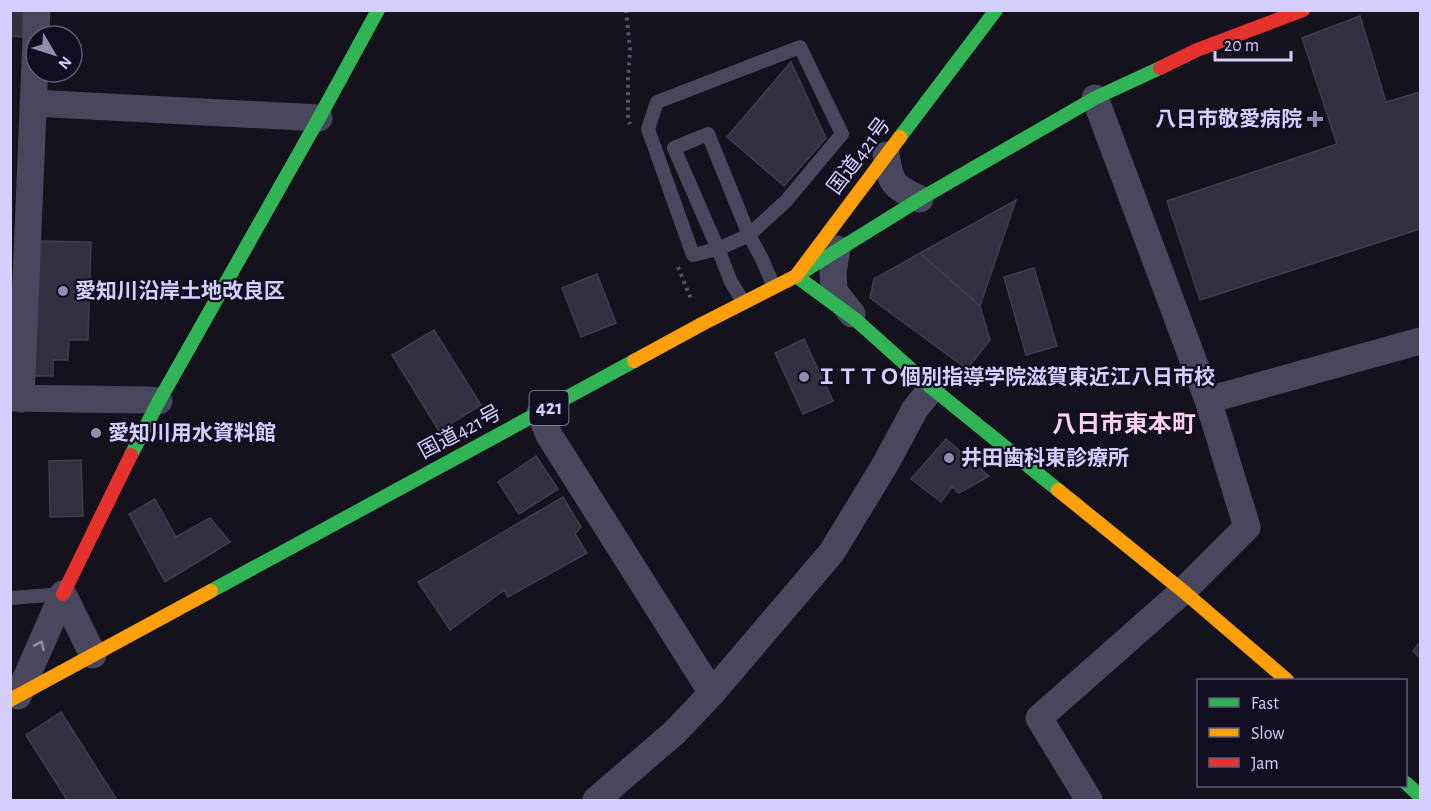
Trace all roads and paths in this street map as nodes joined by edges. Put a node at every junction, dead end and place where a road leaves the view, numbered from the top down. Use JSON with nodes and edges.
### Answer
{"nodes":[{"id":1,"x":378,"y":10,"type":"edge"},
{"id":2,"x":996,"y":10,"type":"edge"},
{"id":3,"x":1303,"y":10,"type":"edge"},
{"id":4,"x":34,"y":84,"type":"edge"},
{"id":5,"x":1095,"y":98,"type":"junction"},
{"id":6,"x":33,"y":103,"type":"junction"},
{"id":7,"x":319,"y":118,"type":"junction"},
{"id":8,"x":886,"y":155,"type":"junction"},
{"id":9,"x":920,"y":200,"type":"junction"},
{"id":10,"x":749,"y":235,"type":"junction"},
{"id":11,"x":718,"y":249,"type":"junction"},
{"id":12,"x":837,"y":249,"type":"junction"},
{"id":13,"x":796,"y":276,"type":"junction"},
{"id":14,"x":774,"y":287,"type":"junction"},
{"id":15,"x":744,"y":303,"type":"junction"},
{"id":16,"x":856,"y":320,"type":"junction"},
{"id":17,"x":1420,"y":341,"type":"edge"},
{"id":18,"x":932,"y":388,"type":"junction"},
{"id":19,"x":16,"y":398,"type":"edge"},
{"id":20,"x":1208,"y":400,"type":"junction"},
{"id":21,"x":159,"y":401,"type":"junction"},
{"id":22,"x":540,"y":413,"type":"junction"},
{"id":23,"x":1183,"y":591,"type":"junction"},
{"id":24,"x":63,"y":594,"type":"junction"},
{"id":25,"x":10,"y":598,"type":"edge"},
{"id":26,"x":93,"y":655,"type":"junction"},
{"id":27,"x":1285,"y":679,"type":"edge"},
{"id":28,"x":712,"y":693,"type":"junction"},
{"id":29,"x":14,"y":698,"type":"edge"},
{"id":30,"x":1407,"y":784,"type":"edge"},
{"id":31,"x":1420,"y":796,"type":"edge"},
{"id":32,"x":597,"y":801,"type":"edge"},
{"id":33,"x":1089,"y":801,"type":"edge"}],
"edges":[{"from":1,"to":7,"type":"main road"},
{"from":2,"to":8,"type":"main road","name":"国道421号","number":"421"},
{"from":3,"to":5,"type":"main road"},
{"from":4,"to":6,"type":"street"},
{"from":5,"to":9,"type":"main road"},
{"from":5,"to":20,"type":"street"},
{"from":6,"to":7,"type":"street"},
{"from":6,"to":19,"type":"street"},
{"from":7,"to":21,"type":"main road"},
{"from":8,"to":9,"type":"street"},
{"from":8,"to":13,"type":"main road","name":"国道421号","number":"421"},
{"from":9,"to":12,"type":"main road"},
{"from":10,"to":11,"type":"lane"},
{"from":10,"to":11,"type":"lane"},
{"from":10,"to":11,"type":"lane"},
{"from":10,"to":14,"type":"lane"},
{"from":11,"to":15,"type":"lane"},
{"from":12,"to":13,"type":"main road"},
{"from":12,"to":16,"type":"street"},
{"from":13,"to":14,"type":"main road","name":"国道421号","number":"421"},
{"from":13,"to":16,"type":"main road"},
{"from":14,"to":15,"type":"main road","name":"国道421号","number":"421"},
{"from":15,"to":22,"type":"main road","name":"国道421号","number":"421"},
{"from":16,"to":18,"type":"main road"},
{"from":17,"to":20,"type":"street"},
{"from":18,"to":23,"type":"main road"},
{"from":18,"to":28,"type":"street"},
{"from":19,"to":21,"type":"street"},
{"from":20,"to":23,"type":"street"},
{"from":21,"to":24,"type":"main road"},
{"from":22,"to":26,"type":"main road","name":"国道421号","number":"421"},
{"from":22,"to":28,"type":"street"},
{"from":23,"to":27,"type":"main road"},
{"from":23,"to":33,"type":"street"},
{"from":24,"to":25,"type":"lane"},
{"from":24,"to":26,"type":"street"},
{"from":29,"to":24,"type":"street","one_way":true},
{"from":26,"to":29,"type":"main road","name":"国道421号","number":"421"},
{"from":28,"to":32,"type":"street"},
{"from":30,"to":31,"type":"main road"}]}
